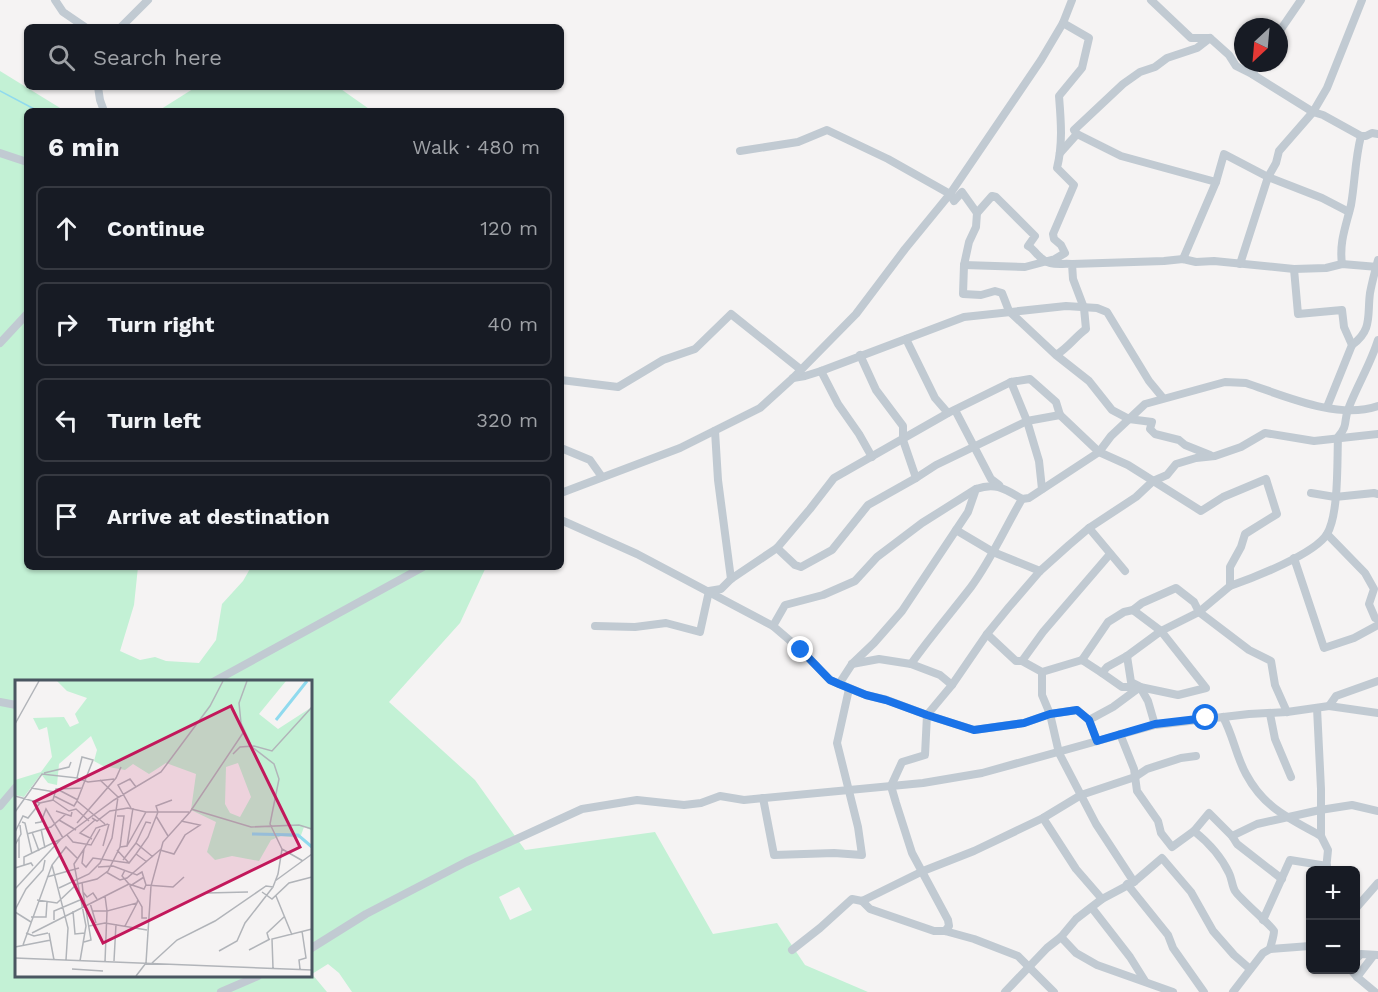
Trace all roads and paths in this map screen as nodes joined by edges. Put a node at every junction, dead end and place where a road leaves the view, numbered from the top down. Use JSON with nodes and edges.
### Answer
{"nodes":[{"id":1,"x":55,"y":0,"type":"edge"},
{"id":2,"x":148,"y":0,"type":"edge"},
{"id":3,"x":1072,"y":0,"type":"edge"},
{"id":4,"x":1151,"y":0,"type":"edge"},
{"id":5,"x":1301,"y":0,"type":"edge"},
{"id":6,"x":1362,"y":0,"type":"edge"},
{"id":7,"x":1288,"y":19,"type":"edge"},
{"id":8,"x":1063,"y":23,"type":"junction"},
{"id":9,"x":81,"y":24,"type":"edge"},
{"id":10,"x":125,"y":24,"type":"edge"},
{"id":11,"x":1210,"y":38,"type":"junction"},
{"id":12,"x":1252,"y":74,"type":"joint"},
{"id":13,"x":99,"y":90,"type":"edge"},
{"id":14,"x":103,"y":108,"type":"edge"},
{"id":15,"x":1313,"y":112,"type":"junction"},
{"id":16,"x":1077,"y":134,"type":"junction"},
{"id":17,"x":1378,"y":134,"type":"edge"},
{"id":18,"x":1361,"y":136,"type":"junction"},
{"id":19,"x":740,"y":151,"type":"dead end"},
{"id":20,"x":0,"y":153,"type":"edge"},
{"id":21,"x":1060,"y":153,"type":"junction"},
{"id":22,"x":24,"y":161,"type":"edge"},
{"id":23,"x":1268,"y":177,"type":"junction"},
{"id":24,"x":1216,"y":182,"type":"junction"},
{"id":25,"x":950,"y":194,"type":"junction"},
{"id":26,"x":1348,"y":212,"type":"junction"},
{"id":27,"x":977,"y":213,"type":"junction"},
{"id":28,"x":1183,"y":259,"type":"junction"},
{"id":29,"x":1044,"y":261,"type":"junction"},
{"id":30,"x":1072,"y":264,"type":"junction"},
{"id":31,"x":1240,"y":264,"type":"junction"},
{"id":32,"x":1342,"y":264,"type":"junction"},
{"id":33,"x":1378,"y":264,"type":"edge"},
{"id":34,"x":964,"y":265,"type":"junction"},
{"id":35,"x":1294,"y":269,"type":"junction"},
{"id":36,"x":1077,"y":290,"type":"junction"},
{"id":37,"x":1066,"y":306,"type":"junction"},
{"id":38,"x":1084,"y":308,"type":"junction"},
{"id":39,"x":1009,"y":311,"type":"junction"},
{"id":40,"x":24,"y":317,"type":"edge"},
{"id":41,"x":906,"y":339,"type":"junction"},
{"id":42,"x":1378,"y":340,"type":"edge"},
{"id":43,"x":0,"y":343,"type":"edge"},
{"id":44,"x":1352,"y":345,"type":"junction"},
{"id":45,"x":860,"y":355,"type":"junction"},
{"id":46,"x":1056,"y":355,"type":"junction"},
{"id":47,"x":800,"y":369,"type":"junction"},
{"id":48,"x":821,"y":371,"type":"junction"},
{"id":49,"x":793,"y":378,"type":"junction"},
{"id":50,"x":564,"y":380,"type":"edge"},
{"id":51,"x":1011,"y":382,"type":"junction"},
{"id":52,"x":1163,"y":398,"type":"junction"},
{"id":53,"x":1378,"y":406,"type":"edge"},
{"id":54,"x":1327,"y":407,"type":"junction"},
{"id":55,"x":1347,"y":410,"type":"junction"},
{"id":56,"x":952,"y":412,"type":"junction"},
{"id":57,"x":1060,"y":415,"type":"junction"},
{"id":58,"x":1129,"y":419,"type":"junction"},
{"id":59,"x":1027,"y":421,"type":"junction"},
{"id":60,"x":715,"y":431,"type":"junction"},
{"id":61,"x":1378,"y":434,"type":"edge"},
{"id":62,"x":1338,"y":437,"type":"junction"},
{"id":63,"x":903,"y":440,"type":"junction"},
{"id":64,"x":973,"y":447,"type":"junction"},
{"id":65,"x":564,"y":449,"type":"edge"},
{"id":66,"x":1099,"y":452,"type":"junction"},
{"id":67,"x":872,"y":456,"type":"junction"},
{"id":68,"x":1215,"y":456,"type":"junction"},
{"id":69,"x":602,"y":477,"type":"junction"},
{"id":70,"x":916,"y":478,"type":"junction"},
{"id":71,"x":1153,"y":481,"type":"junction"},
{"id":72,"x":1002,"y":487,"type":"junction"},
{"id":73,"x":976,"y":489,"type":"junction"},
{"id":74,"x":1042,"y":489,"type":"junction"},
{"id":75,"x":564,"y":492,"type":"edge"},
{"id":76,"x":1311,"y":493,"type":"dead end"},
{"id":77,"x":1378,"y":494,"type":"edge"},
{"id":78,"x":1335,"y":497,"type":"junction"},
{"id":79,"x":1022,"y":499,"type":"junction"},
{"id":80,"x":564,"y":521,"type":"edge"},
{"id":81,"x":1089,"y":528,"type":"junction"},
{"id":82,"x":956,"y":530,"type":"junction"},
{"id":83,"x":1327,"y":534,"type":"junction"},
{"id":84,"x":777,"y":548,"type":"junction"},
{"id":85,"x":993,"y":552,"type":"junction"},
{"id":86,"x":1110,"y":554,"type":"junction"},
{"id":87,"x":1294,"y":558,"type":"junction"},
{"id":88,"x":417,"y":570,"type":"edge"},
{"id":89,"x":1040,"y":571,"type":"junction"},
{"id":90,"x":1125,"y":571,"type":"dead end"},
{"id":91,"x":731,"y":579,"type":"junction"},
{"id":92,"x":1230,"y":586,"type":"junction"},
{"id":93,"x":709,"y":591,"type":"junction"},
{"id":94,"x":1133,"y":610,"type":"junction"},
{"id":95,"x":1199,"y":612,"type":"junction"},
{"id":96,"x":1378,"y":619,"type":"edge"},
{"id":97,"x":595,"y":626,"type":"dead end"},
{"id":98,"x":773,"y":626,"type":"junction"},
{"id":99,"x":1378,"y":626,"type":"edge"},
{"id":100,"x":1161,"y":632,"type":"junction"},
{"id":101,"x":987,"y":634,"type":"junction"},
{"id":102,"x":1127,"y":657,"type":"junction"},
{"id":103,"x":1082,"y":660,"type":"junction"},
{"id":104,"x":1022,"y":661,"type":"junction"},
{"id":105,"x":852,"y":664,"type":"junction"},
{"id":106,"x":911,"y":664,"type":"junction"},
{"id":107,"x":1042,"y":672,"type":"junction"},
{"id":108,"x":1102,"y":673,"type":"junction"},
{"id":109,"x":215,"y":680,"type":"edge"},
{"id":110,"x":1378,"y":681,"type":"edge"},
{"id":111,"x":839,"y":684,"type":"junction"},
{"id":112,"x":952,"y":685,"type":"junction"},
{"id":113,"x":1140,"y":687,"type":"junction"},
{"id":114,"x":849,"y":689,"type":"junction"},
{"id":115,"x":0,"y":702,"type":"edge"},
{"id":116,"x":15,"y":705,"type":"edge"},
{"id":117,"x":1329,"y":706,"type":"junction"},
{"id":118,"x":1317,"y":708,"type":"junction"},
{"id":119,"x":1287,"y":712,"type":"junction"},
{"id":120,"x":1378,"y":713,"type":"edge"},
{"id":121,"x":1050,"y":714,"type":"junction"},
{"id":122,"x":1270,"y":714,"type":"junction"},
{"id":123,"x":927,"y":715,"type":"junction"},
{"id":124,"x":1223,"y":717,"type":"junction"},
{"id":125,"x":1089,"y":720,"type":"junction"},
{"id":126,"x":1155,"y":724,"type":"junction"},
{"id":127,"x":1120,"y":734,"type":"junction"},
{"id":128,"x":1097,"y":741,"type":"junction"},
{"id":129,"x":1059,"y":753,"type":"junction"},
{"id":130,"x":1196,"y":756,"type":"dead end"},
{"id":131,"x":1135,"y":777,"type":"junction"},
{"id":132,"x":1291,"y":777,"type":"dead end"},
{"id":133,"x":891,"y":786,"type":"junction"},
{"id":134,"x":15,"y":788,"type":"edge"},
{"id":135,"x":847,"y":790,"type":"junction"},
{"id":136,"x":1082,"y":795,"type":"junction"},
{"id":137,"x":763,"y":798,"type":"junction"},
{"id":138,"x":0,"y":806,"type":"edge"},
{"id":139,"x":1320,"y":810,"type":"junction"},
{"id":140,"x":1378,"y":812,"type":"edge"},
{"id":141,"x":1286,"y":817,"type":"junction"},
{"id":142,"x":1043,"y":818,"type":"junction"},
{"id":143,"x":1194,"y":831,"type":"junction"},
{"id":144,"x":1233,"y":836,"type":"junction"},
{"id":145,"x":1321,"y":836,"type":"junction"},
{"id":146,"x":1318,"y":866,"type":"edge"},
{"id":147,"x":1327,"y":866,"type":"edge"},
{"id":148,"x":923,"y":871,"type":"junction"},
{"id":149,"x":1282,"y":879,"type":"junction"},
{"id":150,"x":1131,"y":883,"type":"junction"},
{"id":151,"x":1378,"y":883,"type":"edge"},
{"id":152,"x":1102,"y":898,"type":"junction"},
{"id":153,"x":862,"y":901,"type":"junction"},
{"id":154,"x":1360,"y":903,"type":"edge"},
{"id":155,"x":1092,"y":908,"type":"junction"},
{"id":156,"x":1263,"y":920,"type":"junction"},
{"id":157,"x":945,"y":930,"type":"junction"},
{"id":158,"x":1061,"y":937,"type":"junction"},
{"id":159,"x":1306,"y":946,"type":"edge"},
{"id":160,"x":312,"y":948,"type":"edge"},
{"id":161,"x":1270,"y":949,"type":"junction"},
{"id":162,"x":792,"y":950,"type":"dead end"},
{"id":163,"x":1360,"y":955,"type":"edge"},
{"id":164,"x":1375,"y":955,"type":"edge"},
{"id":165,"x":1028,"y":968,"type":"junction"},
{"id":166,"x":1250,"y":969,"type":"junction"},
{"id":167,"x":1355,"y":974,"type":"edge"},
{"id":168,"x":254,"y":977,"type":"edge"},
{"id":169,"x":1357,"y":977,"type":"junction"},
{"id":170,"x":1145,"y":981,"type":"junction"},
{"id":171,"x":1167,"y":991,"type":"edge"},
{"id":172,"x":221,"y":992,"type":"edge"},
{"id":173,"x":1005,"y":992,"type":"edge"},
{"id":174,"x":1054,"y":992,"type":"edge"},
{"id":175,"x":1204,"y":992,"type":"edge"},
{"id":176,"x":1236,"y":992,"type":"edge"},
{"id":177,"x":1375,"y":992,"type":"edge"}],
"edges":[{"from":1,"to":9,"type":"street"},
{"from":2,"to":10,"type":"street"},
{"from":3,"to":8,"type":"street"},
{"from":4,"to":11,"type":"street"},
{"from":5,"to":7,"type":"street"},
{"from":6,"to":15,"type":"street"},
{"from":8,"to":21,"type":"street"},
{"from":8,"to":25,"type":"street"},
{"from":11,"to":12,"type":"street"},
{"from":11,"to":16,"type":"street"},
{"from":12,"to":15,"type":"street"},
{"from":13,"to":14,"type":"street"},
{"from":15,"to":18,"type":"street"},
{"from":15,"to":23,"type":"street"},
{"from":16,"to":21,"type":"street"},
{"from":16,"to":24,"type":"street"},
{"from":17,"to":18,"type":"street"},
{"from":18,"to":26,"type":"street"},
{"from":19,"to":25,"type":"street"},
{"from":20,"to":22,"type":"street"},
{"from":21,"to":29,"type":"street"},
{"from":23,"to":24,"type":"street"},
{"from":23,"to":26,"type":"street"},
{"from":23,"to":31,"type":"street"},
{"from":24,"to":28,"type":"street"},
{"from":25,"to":27,"type":"street"},
{"from":25,"to":47,"type":"street"},
{"from":26,"to":32,"type":"street"},
{"from":27,"to":29,"type":"street"},
{"from":27,"to":34,"type":"street"},
{"from":28,"to":30,"type":"street"},
{"from":28,"to":31,"type":"street"},
{"from":29,"to":30,"type":"street"},
{"from":29,"to":34,"type":"street"},
{"from":30,"to":36,"type":"street"},
{"from":31,"to":35,"type":"street"},
{"from":32,"to":33,"type":"street"},
{"from":32,"to":35,"type":"street"},
{"from":33,"to":44,"type":"street"},
{"from":34,"to":39,"type":"street"},
{"from":35,"to":44,"type":"street"},
{"from":36,"to":37,"type":"street"},
{"from":36,"to":38,"type":"street"},
{"from":37,"to":38,"type":"street"},
{"from":37,"to":39,"type":"street"},
{"from":38,"to":46,"type":"street"},
{"from":38,"to":52,"type":"street"},
{"from":39,"to":41,"type":"street"},
{"from":39,"to":46,"type":"street"},
{"from":40,"to":43,"type":"street"},
{"from":41,"to":45,"type":"street"},
{"from":41,"to":56,"type":"street"},
{"from":42,"to":55,"type":"street"},
{"from":44,"to":54,"type":"street"},
{"from":45,"to":48,"type":"street"},
{"from":45,"to":63,"type":"street"},
{"from":46,"to":58,"type":"street"},
{"from":47,"to":49,"type":"street"},
{"from":47,"to":50,"type":"street"},
{"from":48,"to":49,"type":"street"},
{"from":48,"to":67,"type":"street"},
{"from":49,"to":60,"type":"street"},
{"from":51,"to":56,"type":"street"},
{"from":51,"to":57,"type":"street"},
{"from":51,"to":59,"type":"street"},
{"from":52,"to":54,"type":"street"},
{"from":52,"to":58,"type":"street"},
{"from":53,"to":55,"type":"street"},
{"from":54,"to":55,"type":"street"},
{"from":55,"to":62,"type":"street"},
{"from":56,"to":63,"type":"street"},
{"from":56,"to":64,"type":"street"},
{"from":57,"to":59,"type":"street"},
{"from":57,"to":66,"type":"street"},
{"from":58,"to":66,"type":"street"},
{"from":58,"to":68,"type":"street"},
{"from":59,"to":64,"type":"street"},
{"from":59,"to":74,"type":"street"},
{"from":60,"to":69,"type":"street"},
{"from":60,"to":91,"type":"street"},
{"from":61,"to":62,"type":"street"},
{"from":62,"to":68,"type":"street"},
{"from":62,"to":78,"type":"street"},
{"from":63,"to":67,"type":"street"},
{"from":63,"to":70,"type":"street"},
{"from":64,"to":70,"type":"street"},
{"from":64,"to":72,"type":"street"},
{"from":65,"to":69,"type":"street"},
{"from":66,"to":71,"type":"street"},
{"from":66,"to":74,"type":"street"},
{"from":67,"to":84,"type":"street"},
{"from":68,"to":71,"type":"street"},
{"from":69,"to":75,"type":"street"},
{"from":70,"to":84,"type":"street"},
{"from":71,"to":81,"type":"street"},
{"from":71,"to":92,"type":"street"},
{"from":72,"to":73,"type":"street"},
{"from":72,"to":79,"type":"street"},
{"from":73,"to":82,"type":"street"},
{"from":73,"to":98,"type":"street"},
{"from":74,"to":79,"type":"street"},
{"from":76,"to":78,"type":"street"},
{"from":77,"to":78,"type":"street"},
{"from":78,"to":83,"type":"street"},
{"from":79,"to":85,"type":"street"},
{"from":80,"to":93,"type":"street"},
{"from":81,"to":86,"type":"street"},
{"from":81,"to":89,"type":"street"},
{"from":82,"to":85,"type":"street"},
{"from":82,"to":105,"type":"street"},
{"from":83,"to":87,"type":"street"},
{"from":83,"to":96,"type":"street"},
{"from":84,"to":91,"type":"street"},
{"from":85,"to":89,"type":"street"},
{"from":85,"to":106,"type":"street"},
{"from":86,"to":90,"type":"street"},
{"from":86,"to":104,"type":"street"},
{"from":87,"to":92,"type":"street"},
{"from":87,"to":99,"type":"street"},
{"from":88,"to":109,"type":"street"},
{"from":89,"to":101,"type":"street"},
{"from":91,"to":93,"type":"street"},
{"from":92,"to":95,"type":"street"},
{"from":93,"to":97,"type":"street"},
{"from":93,"to":98,"type":"street"},
{"from":94,"to":95,"type":"street"},
{"from":94,"to":100,"type":"street"},
{"from":94,"to":103,"type":"street"},
{"from":95,"to":100,"type":"street"},
{"from":95,"to":119,"type":"street"},
{"from":98,"to":111,"type":"street"},
{"from":100,"to":102,"type":"street"},
{"from":100,"to":113,"type":"street"},
{"from":101,"to":104,"type":"street"},
{"from":101,"to":112,"type":"street"},
{"from":102,"to":108,"type":"street"},
{"from":102,"to":113,"type":"street"},
{"from":103,"to":107,"type":"street"},
{"from":103,"to":108,"type":"street"},
{"from":104,"to":107,"type":"street"},
{"from":105,"to":106,"type":"street"},
{"from":105,"to":111,"type":"street"},
{"from":106,"to":112,"type":"street"},
{"from":107,"to":121,"type":"street"},
{"from":108,"to":113,"type":"street"},
{"from":110,"to":117,"type":"street"},
{"from":111,"to":114,"type":"street"},
{"from":112,"to":123,"type":"street"},
{"from":113,"to":125,"type":"street"},
{"from":113,"to":126,"type":"street"},
{"from":114,"to":123,"type":"street"},
{"from":114,"to":135,"type":"street"},
{"from":115,"to":116,"type":"street"},
{"from":117,"to":118,"type":"street"},
{"from":117,"to":120,"type":"street"},
{"from":118,"to":119,"type":"street"},
{"from":118,"to":139,"type":"street"},
{"from":119,"to":122,"type":"street"},
{"from":121,"to":123,"type":"street"},
{"from":121,"to":125,"type":"street"},
{"from":121,"to":129,"type":"street"},
{"from":122,"to":124,"type":"street"},
{"from":122,"to":132,"type":"street"},
{"from":123,"to":133,"type":"street"},
{"from":124,"to":126,"type":"street"},
{"from":124,"to":141,"type":"street"},
{"from":125,"to":128,"type":"street"},
{"from":126,"to":127,"type":"street"},
{"from":127,"to":128,"type":"street"},
{"from":127,"to":131,"type":"street"},
{"from":128,"to":129,"type":"street"},
{"from":129,"to":133,"type":"street"},
{"from":129,"to":136,"type":"street"},
{"from":130,"to":131,"type":"street"},
{"from":131,"to":136,"type":"street"},
{"from":131,"to":143,"type":"street"},
{"from":133,"to":135,"type":"street"},
{"from":133,"to":148,"type":"street"},
{"from":134,"to":138,"type":"street"},
{"from":135,"to":137,"type":"street"},
{"from":135,"to":137,"type":"street"},
{"from":136,"to":142,"type":"street"},
{"from":136,"to":150,"type":"street"},
{"from":137,"to":160,"type":"street"},
{"from":139,"to":140,"type":"street"},
{"from":139,"to":141,"type":"street"},
{"from":139,"to":145,"type":"street"},
{"from":141,"to":144,"type":"street"},
{"from":141,"to":145,"type":"street"},
{"from":142,"to":148,"type":"street"},
{"from":142,"to":152,"type":"street"},
{"from":143,"to":144,"type":"street"},
{"from":143,"to":156,"type":"street"},
{"from":144,"to":149,"type":"street"},
{"from":145,"to":147,"type":"street"},
{"from":146,"to":149,"type":"street"},
{"from":148,"to":153,"type":"street"},
{"from":148,"to":157,"type":"street"},
{"from":149,"to":156,"type":"street"},
{"from":150,"to":152,"type":"street"},
{"from":150,"to":166,"type":"street"},
{"from":150,"to":175,"type":"street"},
{"from":151,"to":154,"type":"street"},
{"from":152,"to":155,"type":"street"},
{"from":153,"to":157,"type":"street"},
{"from":153,"to":162,"type":"street"},
{"from":155,"to":158,"type":"street"},
{"from":155,"to":170,"type":"street"},
{"from":156,"to":161,"type":"street"},
{"from":157,"to":165,"type":"street"},
{"from":158,"to":165,"type":"street"},
{"from":158,"to":170,"type":"street"},
{"from":159,"to":161,"type":"street"},
{"from":161,"to":166,"type":"street"},
{"from":163,"to":164,"type":"street"},
{"from":164,"to":169,"type":"street"},
{"from":165,"to":173,"type":"street"},
{"from":165,"to":174,"type":"street"},
{"from":166,"to":176,"type":"street"},
{"from":167,"to":169,"type":"street"},
{"from":168,"to":172,"type":"street"},
{"from":169,"to":177,"type":"street"},
{"from":170,"to":171,"type":"street"}]}
